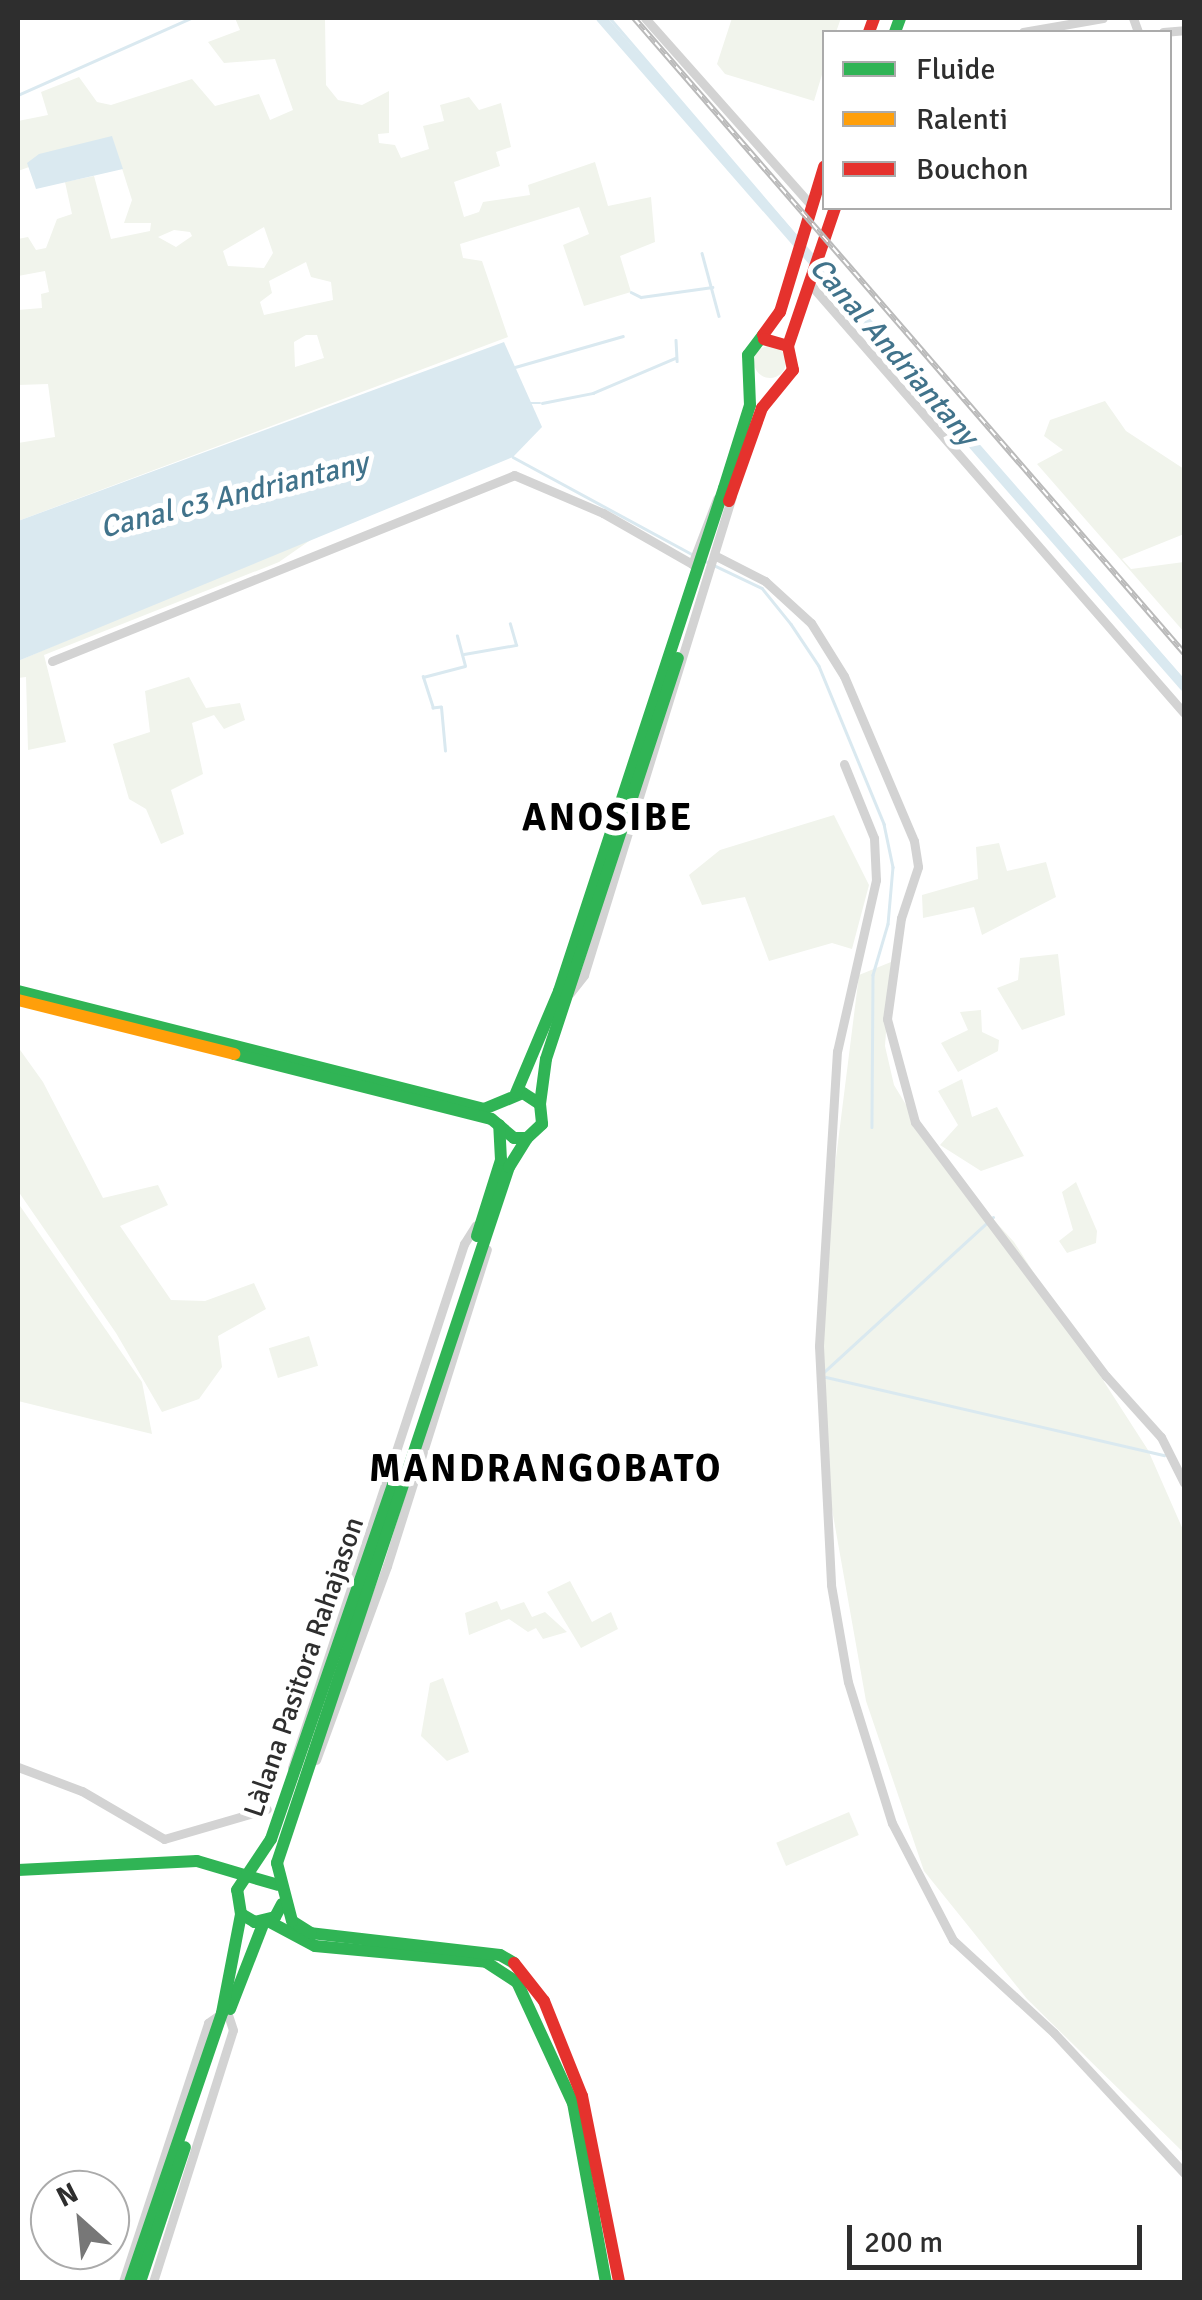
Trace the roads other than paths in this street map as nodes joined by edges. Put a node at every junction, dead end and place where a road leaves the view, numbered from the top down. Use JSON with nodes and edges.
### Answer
{"nodes":[{"id":1,"x":645,"y":18,"type":"edge"},
{"id":2,"x":1104,"y":18,"type":"edge"},
{"id":3,"x":1035,"y":30,"type":"edge"},
{"id":4,"x":822,"y":174,"type":"edge"},
{"id":5,"x":811,"y":205,"type":"junction"},
{"id":6,"x":834,"y":210,"type":"edge"},
{"id":7,"x":810,"y":284,"type":"junction"},
{"id":8,"x":764,"y":340,"type":"junction"},
{"id":9,"x":788,"y":346,"type":"junction"},
{"id":10,"x":753,"y":378,"type":"junction"},
{"id":11,"x":775,"y":385,"type":"junction"},
{"id":12,"x":728,"y":490,"type":"junction"},
{"id":13,"x":704,"y":563,"type":"junction"},
{"id":14,"x":52,"y":660,"type":"dead end"},
{"id":15,"x":1184,"y":713,"type":"edge"},
{"id":16,"x":844,"y":764,"type":"dead end"},
{"id":17,"x":18,"y":991,"type":"edge"},
{"id":18,"x":18,"y":1000,"type":"edge"},
{"id":19,"x":516,"y":1093,"type":"junction"},
{"id":20,"x":540,"y":1104,"type":"junction"},
{"id":21,"x":500,"y":1105,"type":"junction"},
{"id":22,"x":499,"y":1126,"type":"junction"},
{"id":23,"x":528,"y":1138,"type":"junction"},
{"id":24,"x":488,"y":1215,"type":"junction"},
{"id":25,"x":1184,"y":1483,"type":"edge"},
{"id":26,"x":18,"y":1767,"type":"edge"},
{"id":27,"x":295,"y":1789,"type":"junction"},
{"id":28,"x":267,"y":1809,"type":"dead end"},
{"id":29,"x":263,"y":1856,"type":"junction"},
{"id":30,"x":18,"y":1870,"type":"edge"},
{"id":31,"x":226,"y":1871,"type":"junction"},
{"id":32,"x":247,"y":1878,"type":"junction"},
{"id":33,"x":278,"y":1884,"type":"junction"},
{"id":34,"x":282,"y":1904,"type":"junction"},
{"id":35,"x":240,"y":1914,"type":"junction"},
{"id":36,"x":266,"y":1921,"type":"junction"},
{"id":37,"x":288,"y":1934,"type":"junction"},
{"id":38,"x":243,"y":1966,"type":"junction"},
{"id":39,"x":225,"y":2014,"type":"junction"},
{"id":40,"x":1184,"y":2173,"type":"edge"},
{"id":41,"x":126,"y":2282,"type":"edge"},
{"id":42,"x":140,"y":2282,"type":"edge"},
{"id":43,"x":152,"y":2282,"type":"edge"},
{"id":44,"x":606,"y":2282,"type":"edge"},
{"id":45,"x":619,"y":2282,"type":"edge"}],
"edges":[{"from":1,"to":5,"type":"street"},
{"from":2,"to":3,"type":"street"},
{"from":4,"to":5,"type":"main road"},
{"from":5,"to":8,"type":"main road"},
{"from":6,"to":7,"type":"main road"},
{"from":7,"to":9,"type":"main road"},
{"from":7,"to":15,"type":"street"},
{"from":8,"to":9,"type":"main road"},
{"from":8,"to":10,"type":"main road"},
{"from":9,"to":11,"type":"main road"},
{"from":10,"to":11,"type":"main road"},
{"from":10,"to":12,"type":"main road"},
{"from":11,"to":12,"type":"main road"},
{"from":12,"to":13,"type":"main road"},
{"from":13,"to":14,"type":"street"},
{"from":13,"to":19,"type":"main road"},
{"from":13,"to":20,"type":"main road"},
{"from":13,"to":25,"type":"street"},
{"from":16,"to":40,"type":"street"},
{"from":17,"to":21,"type":"main road"},
{"from":18,"to":22,"type":"main road"},
{"from":19,"to":20,"type":"main road"},
{"from":19,"to":21,"type":"main road"},
{"from":20,"to":23,"type":"main road"},
{"from":21,"to":22,"type":"main road"},
{"from":22,"to":23,"type":"main road"},
{"from":22,"to":24,"type":"main road","name":"Làlana Pasitora Rahajason"},
{"from":23,"to":24,"type":"main road","name":"Làlana Pasitora Rahajason"},
{"from":24,"to":27,"type":"main road","name":"Làlana Pasitora Rahajason"},
{"from":26,"to":28,"type":"street"},
{"from":27,"to":29,"type":"main road","name":"Làlana Pasitora Rahajason"},
{"from":27,"to":33,"type":"main road","name":"Làlana Pasitora Rahajason"},
{"from":29,"to":31,"type":"main road"},
{"from":29,"to":32,"type":"main road","name":"Làlana Pasitora Rahajason"},
{"from":30,"to":31,"type":"main road"},
{"from":31,"to":32,"type":"main road"},
{"from":32,"to":33,"type":"main road"},
{"from":32,"to":35,"type":"main road"},
{"from":33,"to":34,"type":"main road"},
{"from":34,"to":36,"type":"main road"},
{"from":34,"to":45,"type":"main road"},
{"from":35,"to":36,"type":"main road"},
{"from":35,"to":39,"type":"main road"},
{"from":36,"to":37,"type":"main road"},
{"from":36,"to":38,"type":"main road"},
{"from":37,"to":38,"type":"main road"},
{"from":37,"to":44,"type":"main road"},
{"from":38,"to":39,"type":"main road"},
{"from":39,"to":41,"type":"main road"},
{"from":39,"to":42,"type":"main road"},
{"from":39,"to":43,"type":"street"}]}
